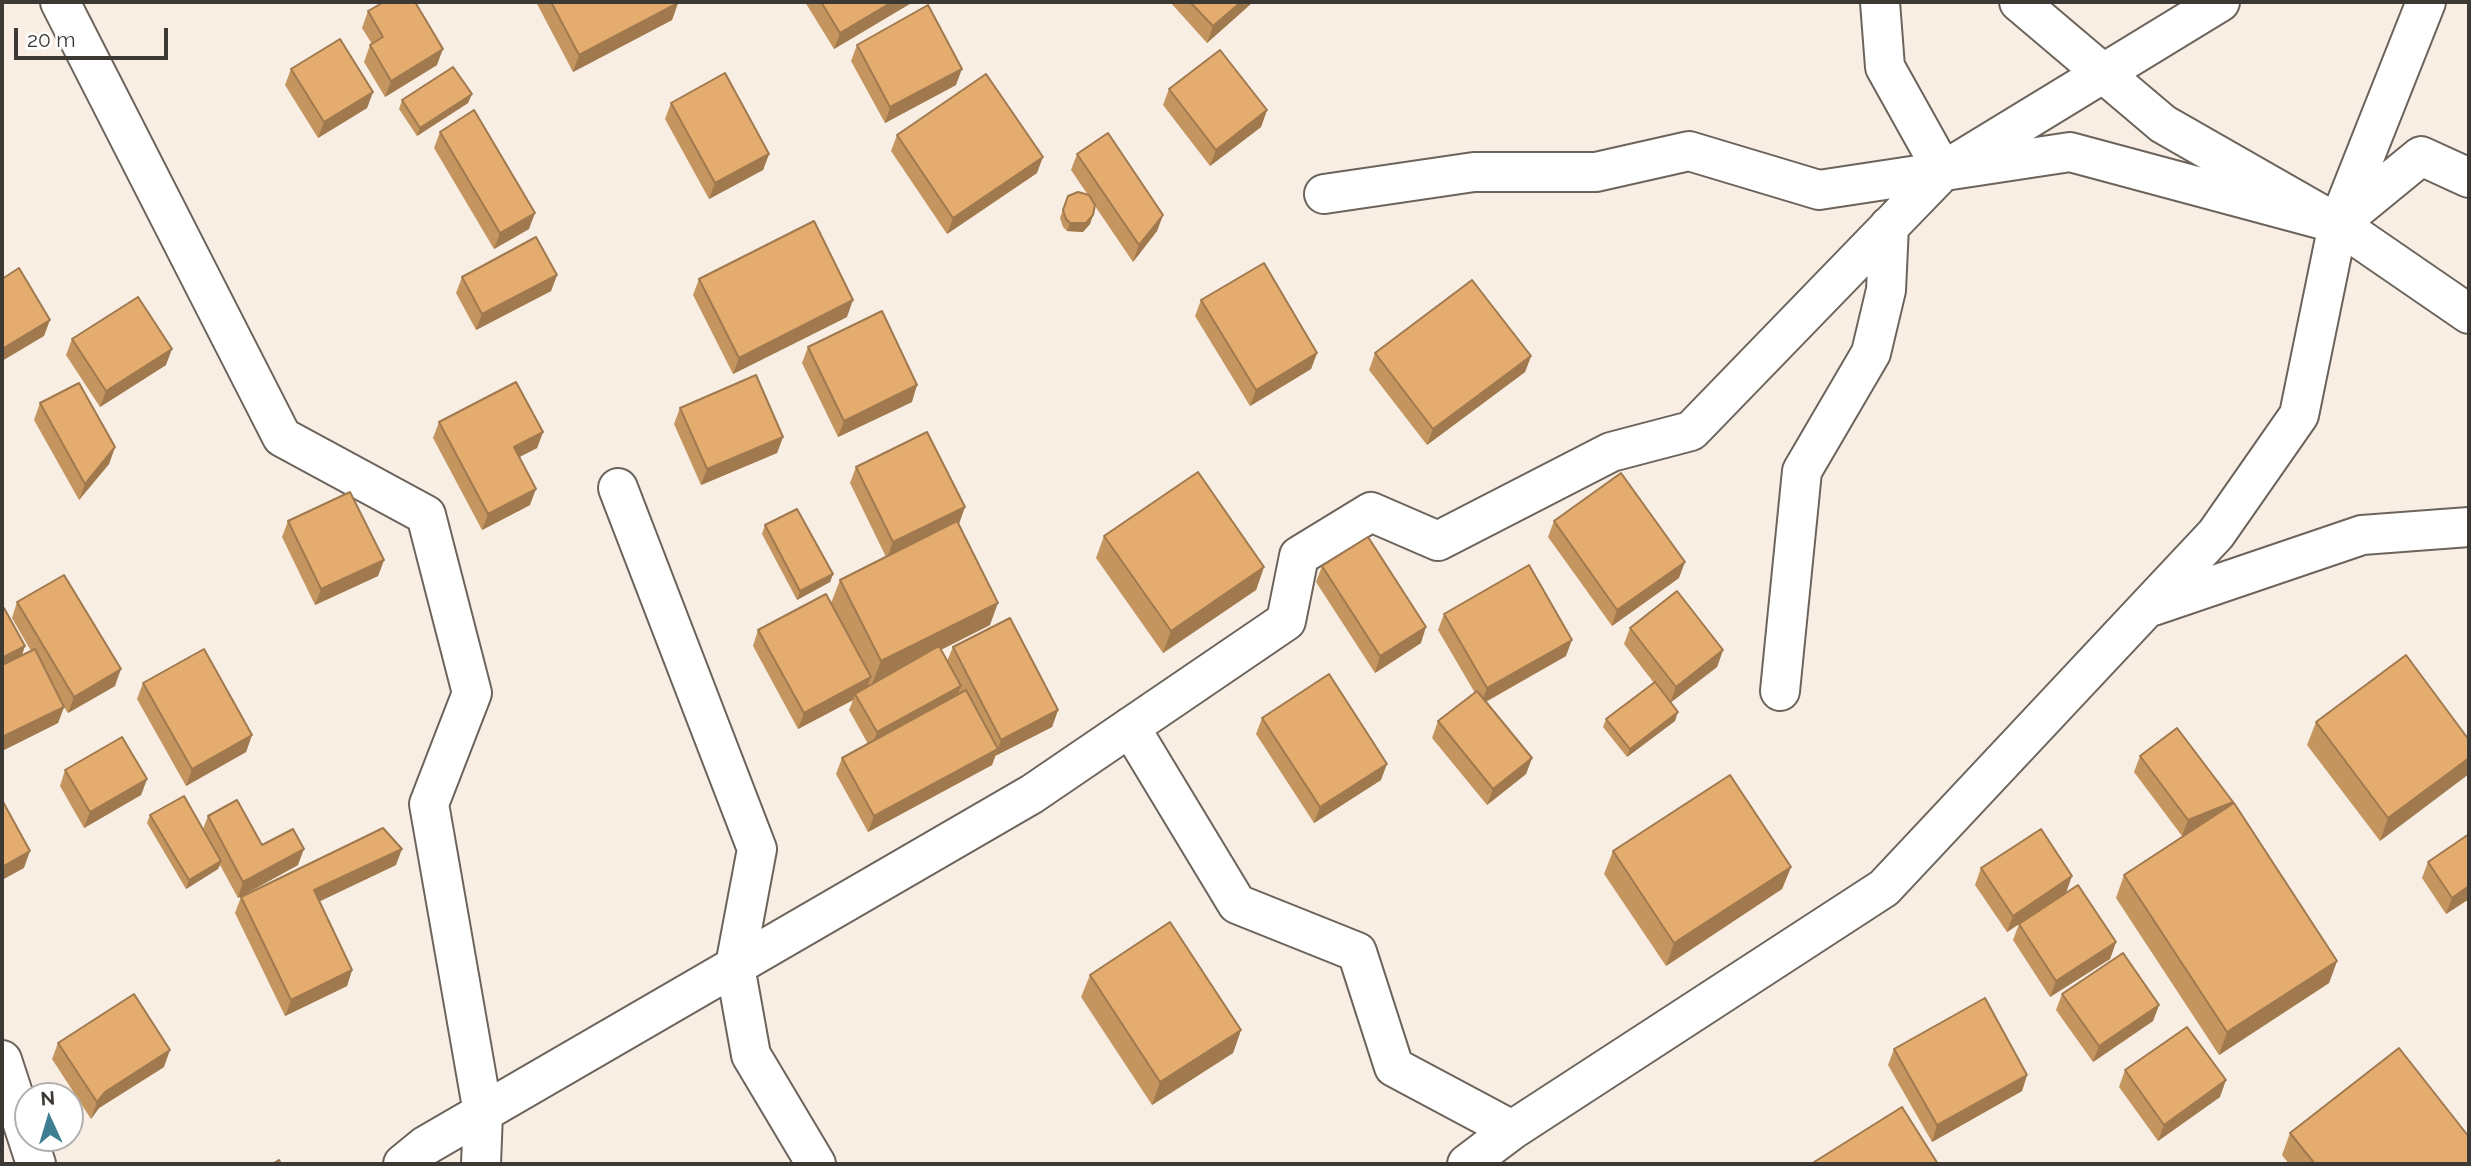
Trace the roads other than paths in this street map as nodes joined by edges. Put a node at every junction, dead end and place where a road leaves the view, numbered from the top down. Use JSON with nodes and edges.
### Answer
{"nodes":[{"id":1,"x":60,"y":2,"type":"edge"},
{"id":2,"x":1881,"y":2,"type":"edge"},
{"id":3,"x":2019,"y":2,"type":"edge"},
{"id":4,"x":2220,"y":2,"type":"edge"},
{"id":5,"x":2427,"y":2,"type":"edge"},
{"id":6,"x":2105,"y":74,"type":"junction"},
{"id":7,"x":1943,"y":171,"type":"junction"},
{"id":8,"x":2469,"y":178,"type":"edge"},
{"id":9,"x":1324,"y":194,"type":"dead end"},
{"id":10,"x":2338,"y":224,"type":"junction"},
{"id":11,"x":1889,"y":226,"type":"junction"},
{"id":12,"x":2469,"y":314,"type":"edge"},
{"id":13,"x":618,"y":488,"type":"dead end"},
{"id":14,"x":2469,"y":527,"type":"edge"},
{"id":15,"x":2148,"y":607,"type":"junction"},
{"id":16,"x":1780,"y":691,"type":"dead end"},
{"id":17,"x":1130,"y":727,"type":"junction"},
{"id":18,"x":735,"y":966,"type":"junction"},
{"id":19,"x":2,"y":1060,"type":"edge"},
{"id":20,"x":483,"y":1113,"type":"junction"},
{"id":21,"x":1512,"y":1130,"type":"junction"},
{"id":22,"x":36,"y":1164,"type":"edge"},
{"id":23,"x":403,"y":1164,"type":"edge"},
{"id":24,"x":481,"y":1164,"type":"edge"},
{"id":25,"x":816,"y":1164,"type":"edge"},
{"id":26,"x":1467,"y":1164,"type":"edge"}],
"edges":[{"from":1,"to":20,"type":"street"},
{"from":2,"to":7,"type":"street"},
{"from":3,"to":6,"type":"street"},
{"from":4,"to":6,"type":"street"},
{"from":5,"to":10,"type":"street"},
{"from":6,"to":7,"type":"street"},
{"from":6,"to":10,"type":"street"},
{"from":7,"to":9,"type":"street"},
{"from":7,"to":10,"type":"street"},
{"from":7,"to":11,"type":"street"},
{"from":8,"to":10,"type":"street"},
{"from":10,"to":12,"type":"street"},
{"from":10,"to":15,"type":"street"},
{"from":11,"to":16,"type":"street"},
{"from":11,"to":17,"type":"street"},
{"from":13,"to":18,"type":"street"},
{"from":14,"to":15,"type":"street"},
{"from":15,"to":21,"type":"street"},
{"from":17,"to":18,"type":"street"},
{"from":17,"to":21,"type":"street"},
{"from":18,"to":20,"type":"street"},
{"from":18,"to":25,"type":"street"},
{"from":19,"to":22,"type":"street"},
{"from":20,"to":23,"type":"street"},
{"from":20,"to":24,"type":"street"},
{"from":21,"to":26,"type":"street"}]}
